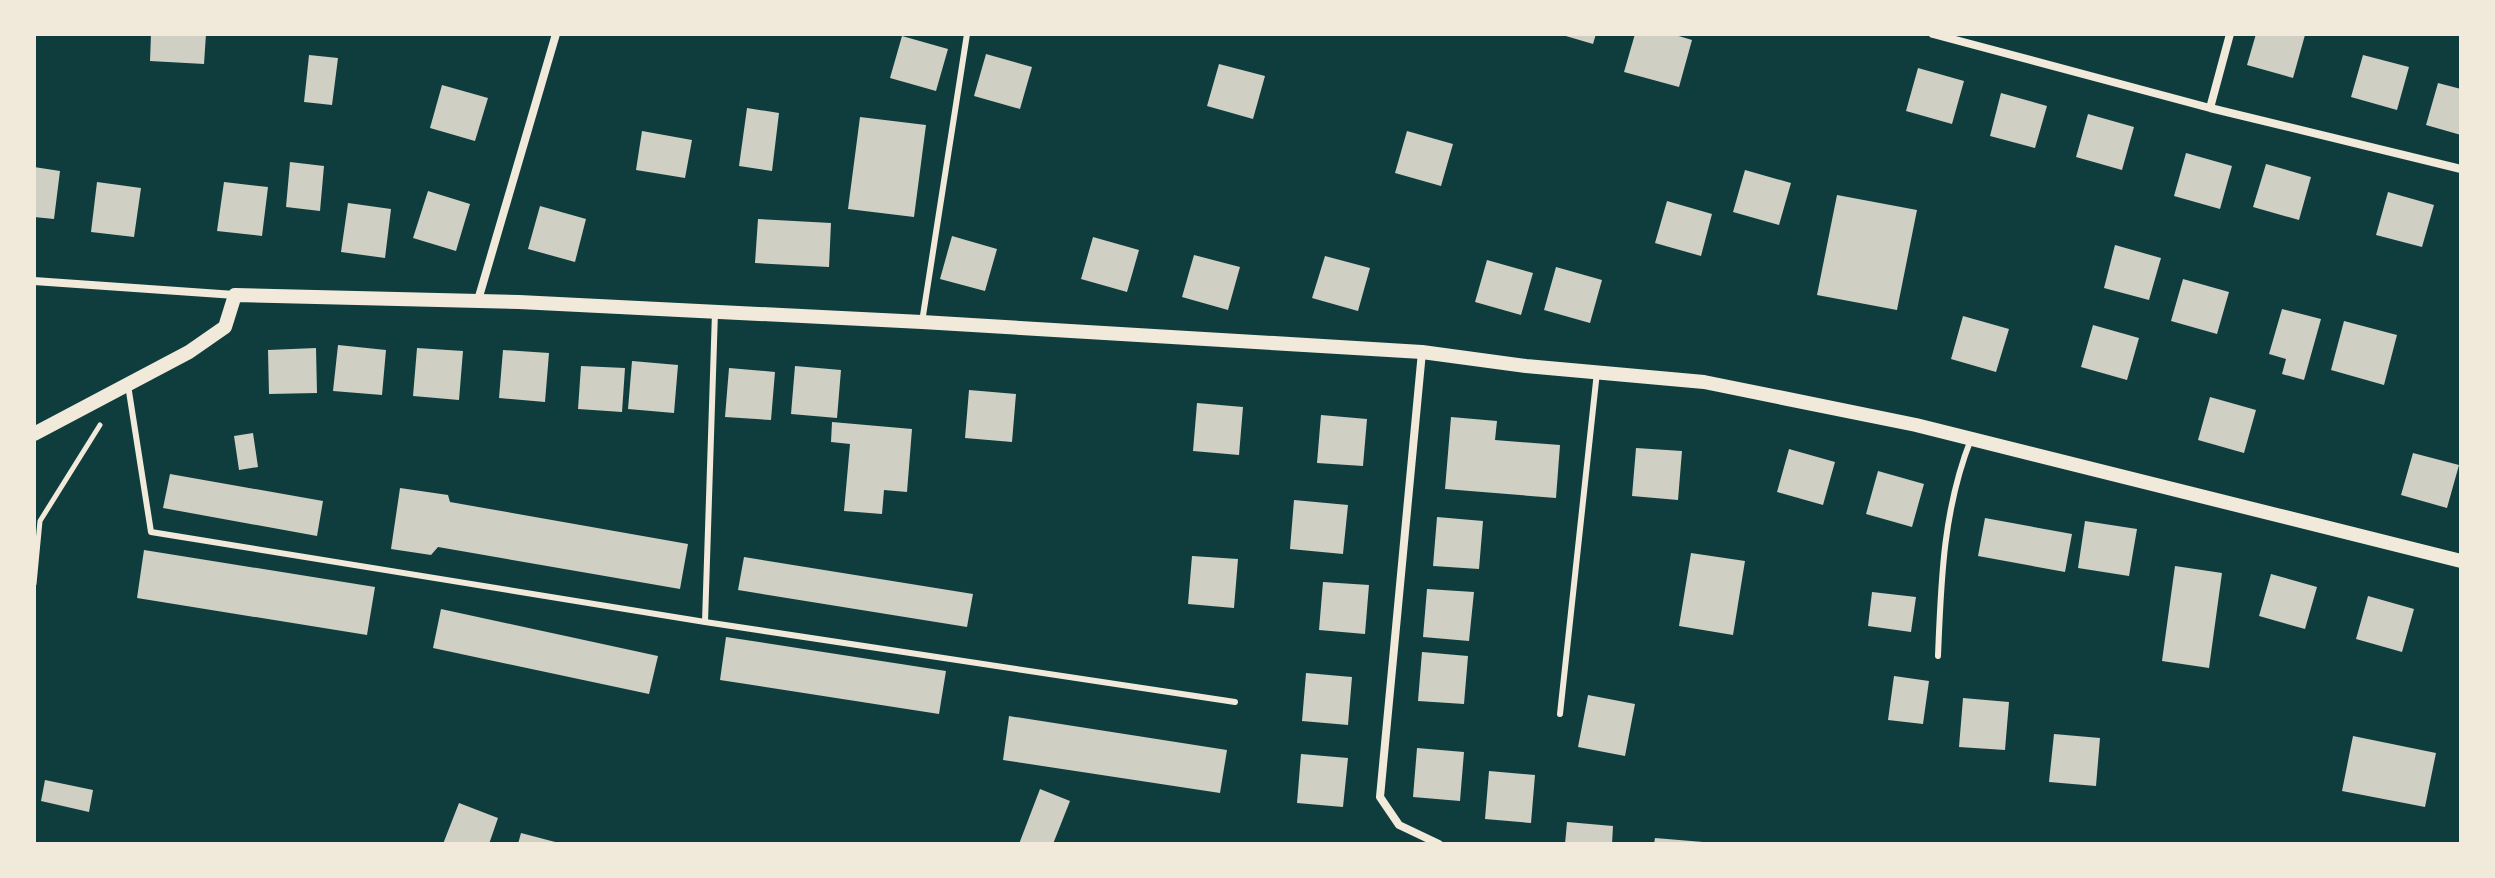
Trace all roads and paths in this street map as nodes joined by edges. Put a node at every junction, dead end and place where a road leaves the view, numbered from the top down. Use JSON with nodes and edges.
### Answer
{"nodes":[{"id":1,"x":556,"y":34,"type":"edge"},
{"id":2,"x":967,"y":34,"type":"edge"},
{"id":3,"x":1933,"y":34,"type":"edge"},
{"id":4,"x":2230,"y":34,"type":"edge"},
{"id":5,"x":2210,"y":108,"type":"junction"},
{"id":6,"x":2461,"y":169,"type":"edge"},
{"id":7,"x":34,"y":281,"type":"edge"},
{"id":8,"x":235,"y":295,"type":"junction"},
{"id":9,"x":478,"y":300,"type":"junction"},
{"id":10,"x":715,"y":312,"type":"junction"},
{"id":11,"x":922,"y":322,"type":"junction"},
{"id":12,"x":1422,"y":352,"type":"junction"},
{"id":13,"x":1597,"y":372,"type":"junction"},
{"id":14,"x":128,"y":385,"type":"junction"},
{"id":15,"x":101,"y":423,"type":"dead end"},
{"id":16,"x":34,"y":434,"type":"edge"},
{"id":17,"x":1971,"y":438,"type":"junction"},
{"id":18,"x":2461,"y":561,"type":"edge"},
{"id":19,"x":34,"y":584,"type":"edge"},
{"id":20,"x":705,"y":622,"type":"junction"},
{"id":21,"x":1938,"y":656,"type":"dead end"},
{"id":22,"x":1235,"y":702,"type":"dead end"},
{"id":23,"x":1560,"y":714,"type":"dead end"},
{"id":24,"x":1439,"y":844,"type":"edge"}],
"edges":[{"from":1,"to":9,"type":"street"},
{"from":2,"to":11,"type":"lane"},
{"from":3,"to":5,"type":"street"},
{"from":4,"to":5,"type":"street"},
{"from":5,"to":6,"type":"street"},
{"from":7,"to":8,"type":"street"},
{"from":8,"to":9,"type":"street"},
{"from":8,"to":14,"type":"street"},
{"from":9,"to":10,"type":"street"},
{"from":10,"to":11,"type":"street"},
{"from":10,"to":20,"type":"lane"},
{"from":11,"to":12,"type":"street"},
{"from":12,"to":13,"type":"street"},
{"from":12,"to":24,"type":"street"},
{"from":13,"to":17,"type":"street"},
{"from":13,"to":23,"type":"lane"},
{"from":14,"to":16,"type":"street"},
{"from":14,"to":20,"type":"lane"},
{"from":15,"to":19,"type":"path"},
{"from":17,"to":18,"type":"street"},
{"from":17,"to":21,"type":"lane"},
{"from":20,"to":22,"type":"lane"}]}
